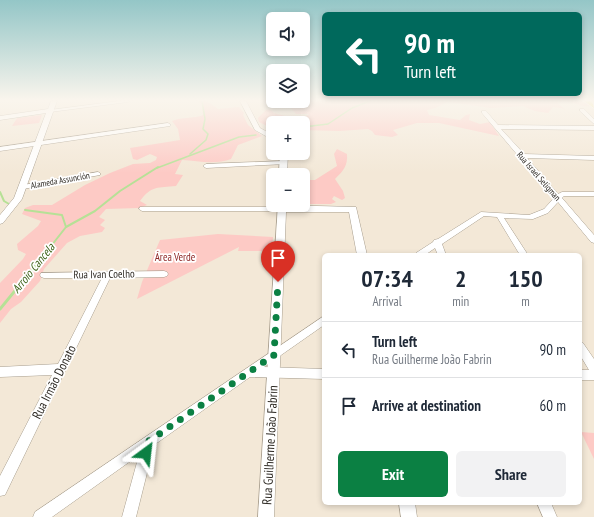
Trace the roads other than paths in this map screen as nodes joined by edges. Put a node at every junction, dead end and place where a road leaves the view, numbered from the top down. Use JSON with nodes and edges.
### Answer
{"nodes":[{"id":1,"x":45,"y":125,"type":"edge"},
{"id":2,"x":168,"y":125,"type":"dead end"},
{"id":3,"x":255,"y":125,"type":"edge"},
{"id":4,"x":497,"y":127,"type":"joint"},
{"id":5,"x":594,"y":128,"type":"edge"},
{"id":6,"x":266,"y":135,"type":"edge"},
{"id":7,"x":38,"y":144,"type":"junction"},
{"id":8,"x":0,"y":149,"type":"edge"},
{"id":9,"x":522,"y":156,"type":"junction"},
{"id":10,"x":594,"y":158,"type":"edge"},
{"id":11,"x":284,"y":163,"type":"joint"},
{"id":12,"x":206,"y":166,"type":"dead end"},
{"id":13,"x":284,"y":168,"type":"edge"},
{"id":14,"x":98,"y":174,"type":"dead end"},
{"id":15,"x":23,"y":187,"type":"junction"},
{"id":16,"x":594,"y":194,"type":"edge"},
{"id":17,"x":558,"y":198,"type":"junction"},
{"id":18,"x":266,"y":207,"type":"edge"},
{"id":19,"x":310,"y":208,"type":"edge"},
{"id":20,"x":142,"y":209,"type":"dead end"},
{"id":21,"x":282,"y":212,"type":"edge"},
{"id":22,"x":499,"y":215,"type":"junction"},
{"id":23,"x":0,"y":221,"type":"edge"},
{"id":24,"x":594,"y":240,"type":"edge"},
{"id":25,"x":437,"y":242,"type":"junction"},
{"id":26,"x":362,"y":253,"type":"edge"},
{"id":27,"x":422,"y":253,"type":"edge"},
{"id":28,"x":441,"y":253,"type":"edge"},
{"id":29,"x":523,"y":253,"type":"edge"},
{"id":30,"x":108,"y":274,"type":"junction"},
{"id":31,"x":164,"y":274,"type":"dead end"},
{"id":32,"x":44,"y":275,"type":"dead end"},
{"id":33,"x":322,"y":321,"type":"edge"},
{"id":34,"x":582,"y":349,"type":"edge"},
{"id":35,"x":274,"y":355,"type":"junction"},
{"id":36,"x":594,"y":368,"type":"edge"},
{"id":37,"x":61,"y":369,"type":"junction"},
{"id":38,"x":0,"y":372,"type":"edge"},
{"id":39,"x":249,"y":372,"type":"junction"},
{"id":40,"x":273,"y":373,"type":"junction"},
{"id":41,"x":322,"y":374,"type":"edge"},
{"id":42,"x":582,"y":375,"type":"edge"},
{"id":43,"x":594,"y":375,"type":"edge"},
{"id":44,"x":149,"y":441,"type":"junction"},
{"id":45,"x":0,"y":490,"type":"edge"},
{"id":46,"x":407,"y":505,"type":"edge"},
{"id":47,"x":545,"y":505,"type":"edge"},
{"id":48,"x":40,"y":517,"type":"edge"},
{"id":49,"x":129,"y":517,"type":"edge"},
{"id":50,"x":266,"y":517,"type":"edge"},
{"id":51,"x":409,"y":517,"type":"edge"},
{"id":52,"x":550,"y":517,"type":"edge"}],
"edges":[{"from":1,"to":7,"type":"street"},
{"from":2,"to":7,"type":"street"},
{"from":3,"to":6,"type":"street"},
{"from":4,"to":5,"type":"street"},
{"from":4,"to":9,"type":"street","name":"Rua Israel Seligman"},
{"from":7,"to":8,"type":"street"},
{"from":7,"to":15,"type":"street"},
{"from":9,"to":10,"type":"street"},
{"from":9,"to":17,"type":"street","name":"Rua Israel Seligman"},
{"from":11,"to":12,"type":"street"},
{"from":11,"to":13,"type":"street"},
{"from":14,"to":15,"type":"street","name":"Alameda Assunción"},
{"from":15,"to":23,"type":"street"},
{"from":16,"to":17,"type":"street"},
{"from":17,"to":22,"type":"street"},
{"from":17,"to":24,"type":"street","name":"Rua Israel Seligman"},
{"from":18,"to":20,"type":"street"},
{"from":19,"to":26,"type":"street"},
{"from":21,"to":35,"type":"street","name":"Rua Guilherme João Fabrin"},
{"from":22,"to":25,"type":"street"},
{"from":22,"to":29,"type":"street"},
{"from":25,"to":27,"type":"street"},
{"from":25,"to":28,"type":"street"},
{"from":30,"to":31,"type":"street","name":"Rua Ivan Coelho"},
{"from":30,"to":32,"type":"street","name":"Rua Ivan Coelho"},
{"from":30,"to":37,"type":"street","name":"Rua Irmão Donato"},
{"from":33,"to":35,"type":"street"},
{"from":34,"to":36,"type":"street"},
{"from":35,"to":39,"type":"street"},
{"from":35,"to":40,"type":"street","name":"Rua Guilherme João Fabrin"},
{"from":37,"to":38,"type":"street"},
{"from":37,"to":45,"type":"street","name":"Rua Irmão Donato"},
{"from":39,"to":40,"type":"street"},
{"from":39,"to":44,"type":"street"},
{"from":40,"to":41,"type":"street"},
{"from":40,"to":50,"type":"street","name":"Rua Guilherme João Fabrin"},
{"from":42,"to":43,"type":"street"},
{"from":44,"to":48,"type":"street"},
{"from":44,"to":49,"type":"street"},
{"from":46,"to":51,"type":"street"},
{"from":47,"to":52,"type":"street"}]}
